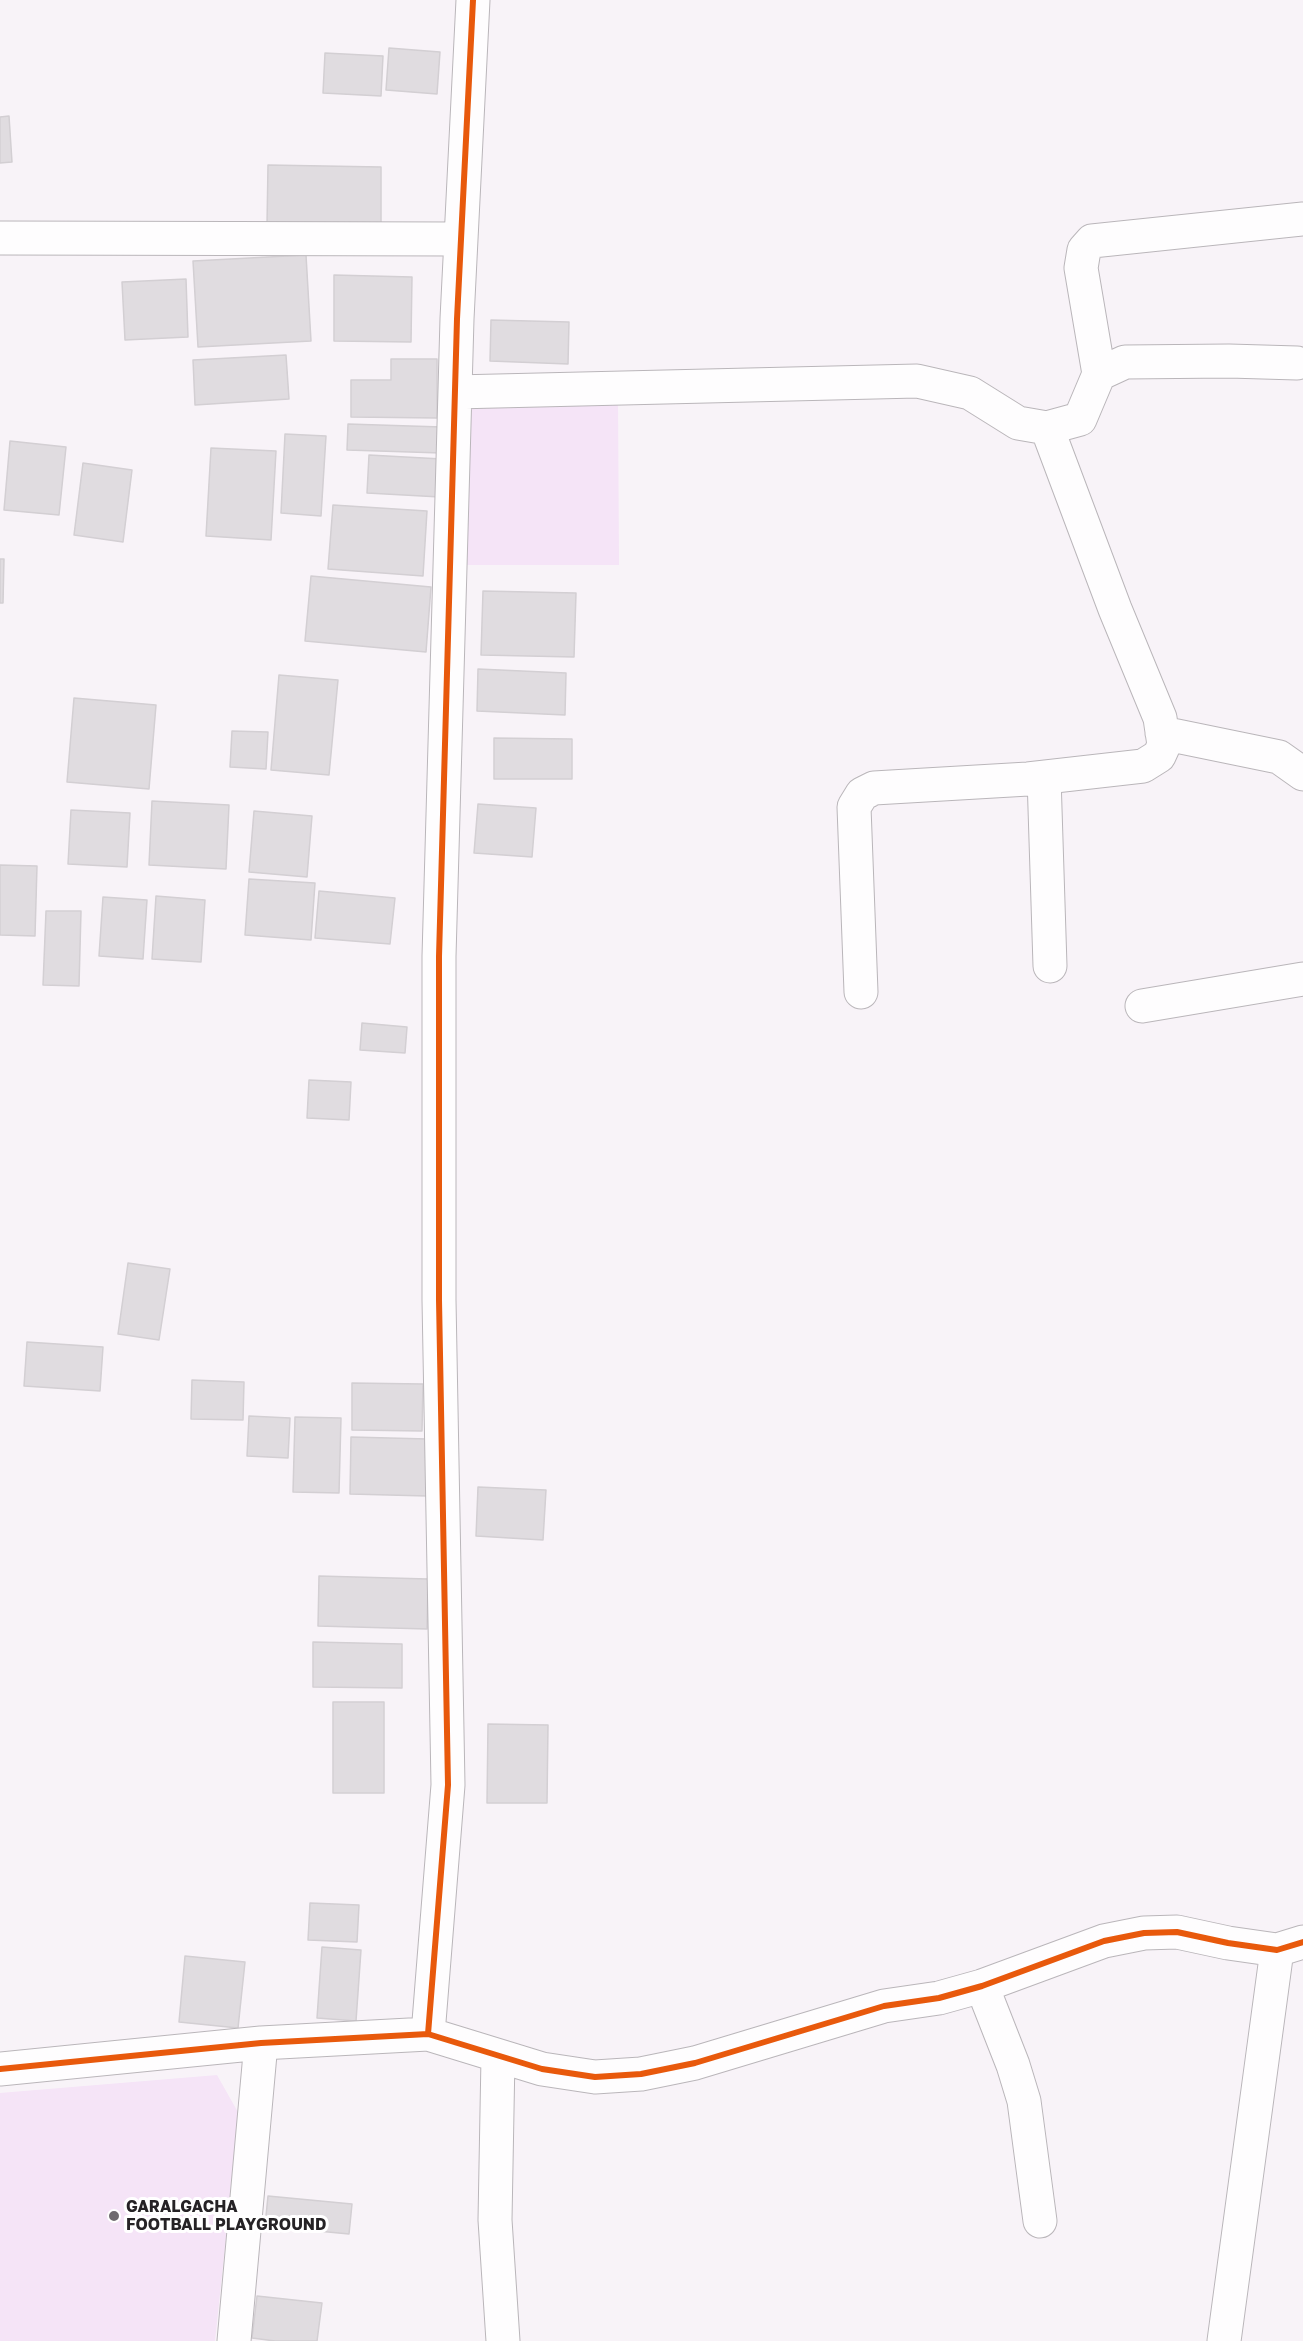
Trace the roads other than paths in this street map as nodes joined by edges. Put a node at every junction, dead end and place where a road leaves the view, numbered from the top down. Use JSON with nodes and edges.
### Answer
{"nodes":[{"id":1,"x":474,"y":0,"type":"edge"},
{"id":2,"x":1303,"y":219,"type":"edge"},
{"id":3,"x":0,"y":238,"type":"edge"},
{"id":4,"x":462,"y":239,"type":"junction"},
{"id":5,"x":1298,"y":363,"type":"dead end"},
{"id":6,"x":1099,"y":374,"type":"junction"},
{"id":7,"x":455,"y":392,"type":"junction"},
{"id":8,"x":1047,"y":428,"type":"junction"},
{"id":9,"x":1162,"y":733,"type":"junction"},
{"id":10,"x":1303,"y":774,"type":"edge"},
{"id":11,"x":1044,"y":777,"type":"junction"},
{"id":12,"x":1050,"y":966,"type":"dead end"},
{"id":13,"x":1303,"y":979,"type":"edge"},
{"id":14,"x":861,"y":992,"type":"dead end"},
{"id":15,"x":1142,"y":1006,"type":"dead end"},
{"id":16,"x":1290,"y":1946,"type":"edge"},
{"id":17,"x":982,"y":1986,"type":"junction"},
{"id":18,"x":428,"y":2034,"type":"junction"},
{"id":19,"x":261,"y":2043,"type":"junction"},
{"id":20,"x":498,"y":2057,"type":"junction"},
{"id":21,"x":0,"y":2069,"type":"edge"},
{"id":22,"x":1040,"y":2221,"type":"dead end"},
{"id":23,"x":234,"y":2341,"type":"edge"},
{"id":24,"x":503,"y":2341,"type":"edge"},
{"id":25,"x":1224,"y":2341,"type":"edge"}],
"edges":[{"from":1,"to":4,"type":"street"},
{"from":2,"to":6,"type":"street"},
{"from":3,"to":4,"type":"street"},
{"from":4,"to":7,"type":"street"},
{"from":5,"to":6,"type":"street"},
{"from":6,"to":8,"type":"street"},
{"from":7,"to":8,"type":"street"},
{"from":7,"to":18,"type":"street"},
{"from":8,"to":9,"type":"street"},
{"from":9,"to":10,"type":"street"},
{"from":9,"to":11,"type":"street"},
{"from":11,"to":12,"type":"street"},
{"from":11,"to":14,"type":"street"},
{"from":13,"to":15,"type":"street"},
{"from":16,"to":17,"type":"street"},
{"from":16,"to":25,"type":"street"},
{"from":17,"to":20,"type":"street"},
{"from":17,"to":22,"type":"street"},
{"from":18,"to":19,"type":"street"},
{"from":18,"to":20,"type":"street"},
{"from":19,"to":21,"type":"street"},
{"from":19,"to":23,"type":"street"},
{"from":20,"to":24,"type":"street"}]}
